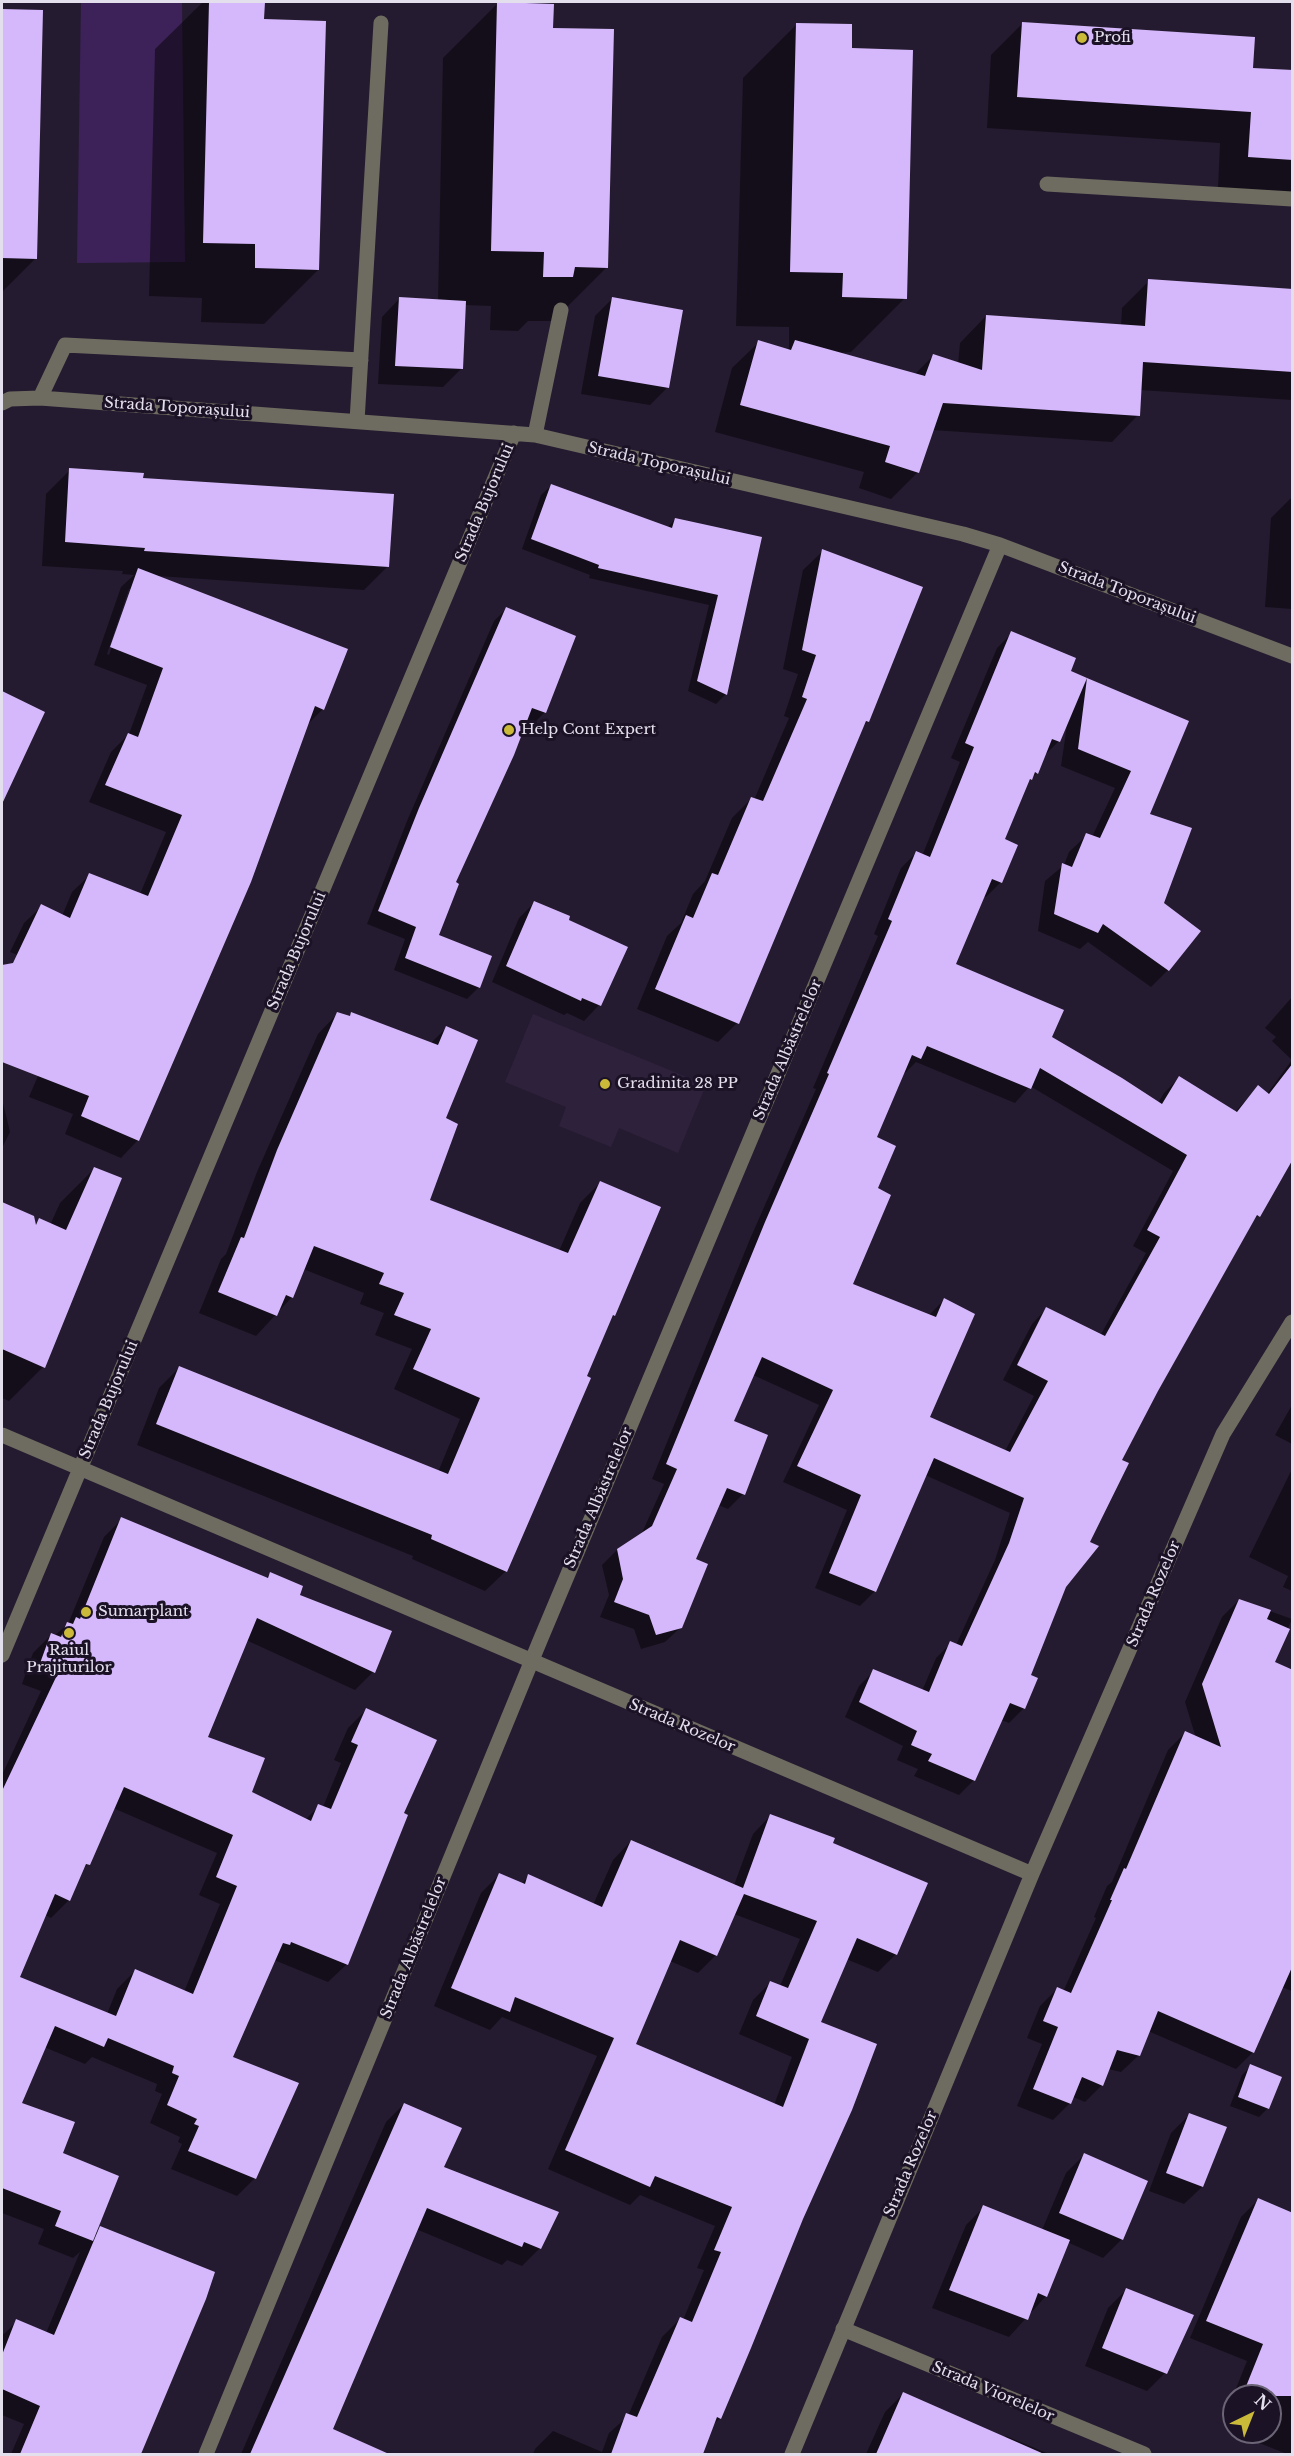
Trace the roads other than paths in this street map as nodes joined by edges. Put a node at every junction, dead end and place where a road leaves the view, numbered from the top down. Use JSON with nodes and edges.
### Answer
{"nodes":[{"id":1,"x":381,"y":23,"type":"dead end"},
{"id":2,"x":1047,"y":184,"type":"dead end"},
{"id":3,"x":1293,"y":199,"type":"edge"},
{"id":4,"x":561,"y":310,"type":"dead end"},
{"id":5,"x":361,"y":360,"type":"junction"},
{"id":6,"x":40,"y":398,"type":"junction"},
{"id":7,"x":2,"y":403,"type":"edge"},
{"id":8,"x":357,"y":421,"type":"junction"},
{"id":9,"x":514,"y":434,"type":"junction"},
{"id":10,"x":535,"y":435,"type":"junction"},
{"id":11,"x":1000,"y":545,"type":"junction"},
{"id":12,"x":1293,"y":656,"type":"edge"},
{"id":13,"x":1293,"y":1322,"type":"edge"},
{"id":14,"x":2,"y":1435,"type":"edge"},
{"id":15,"x":80,"y":1469,"type":"junction"},
{"id":16,"x":2,"y":1655,"type":"edge"},
{"id":17,"x":531,"y":1662,"type":"junction"},
{"id":18,"x":1032,"y":1874,"type":"junction"},
{"id":19,"x":843,"y":2329,"type":"junction"},
{"id":20,"x":206,"y":2454,"type":"edge"},
{"id":21,"x":792,"y":2454,"type":"edge"},
{"id":22,"x":1144,"y":2454,"type":"edge"}],
"edges":[{"from":1,"to":5,"type":"street"},
{"from":2,"to":3,"type":"street"},
{"from":4,"to":10,"type":"street"},
{"from":5,"to":6,"type":"street"},
{"from":5,"to":8,"type":"street"},
{"from":6,"to":7,"type":"street","name":"Strada Toporașului"},
{"from":6,"to":8,"type":"street","name":"Strada Toporașului"},
{"from":8,"to":9,"type":"street","name":"Strada Toporașului"},
{"from":9,"to":10,"type":"street","name":"Strada Toporașului"},
{"from":9,"to":15,"type":"street","name":"Strada Bujorului"},
{"from":10,"to":11,"type":"street","name":"Strada Toporașului"},
{"from":11,"to":12,"type":"street","name":"Strada Toporașului"},
{"from":11,"to":17,"type":"street","name":"Strada Albăstrelelor"},
{"from":13,"to":18,"type":"street","name":"Strada Rozelor"},
{"from":14,"to":15,"type":"street"},
{"from":15,"to":16,"type":"street","name":"Strada Bujorului"},
{"from":15,"to":17,"type":"street","name":"Strada Bujorului"},
{"from":17,"to":18,"type":"street","name":"Strada Rozelor"},
{"from":17,"to":20,"type":"street","name":"Strada Albăstrelelor"},
{"from":18,"to":19,"type":"street","name":"Strada Rozelor"},
{"from":19,"to":21,"type":"street","name":"Strada Rozelor"},
{"from":19,"to":22,"type":"street","name":"Strada Viorelelor"}]}
